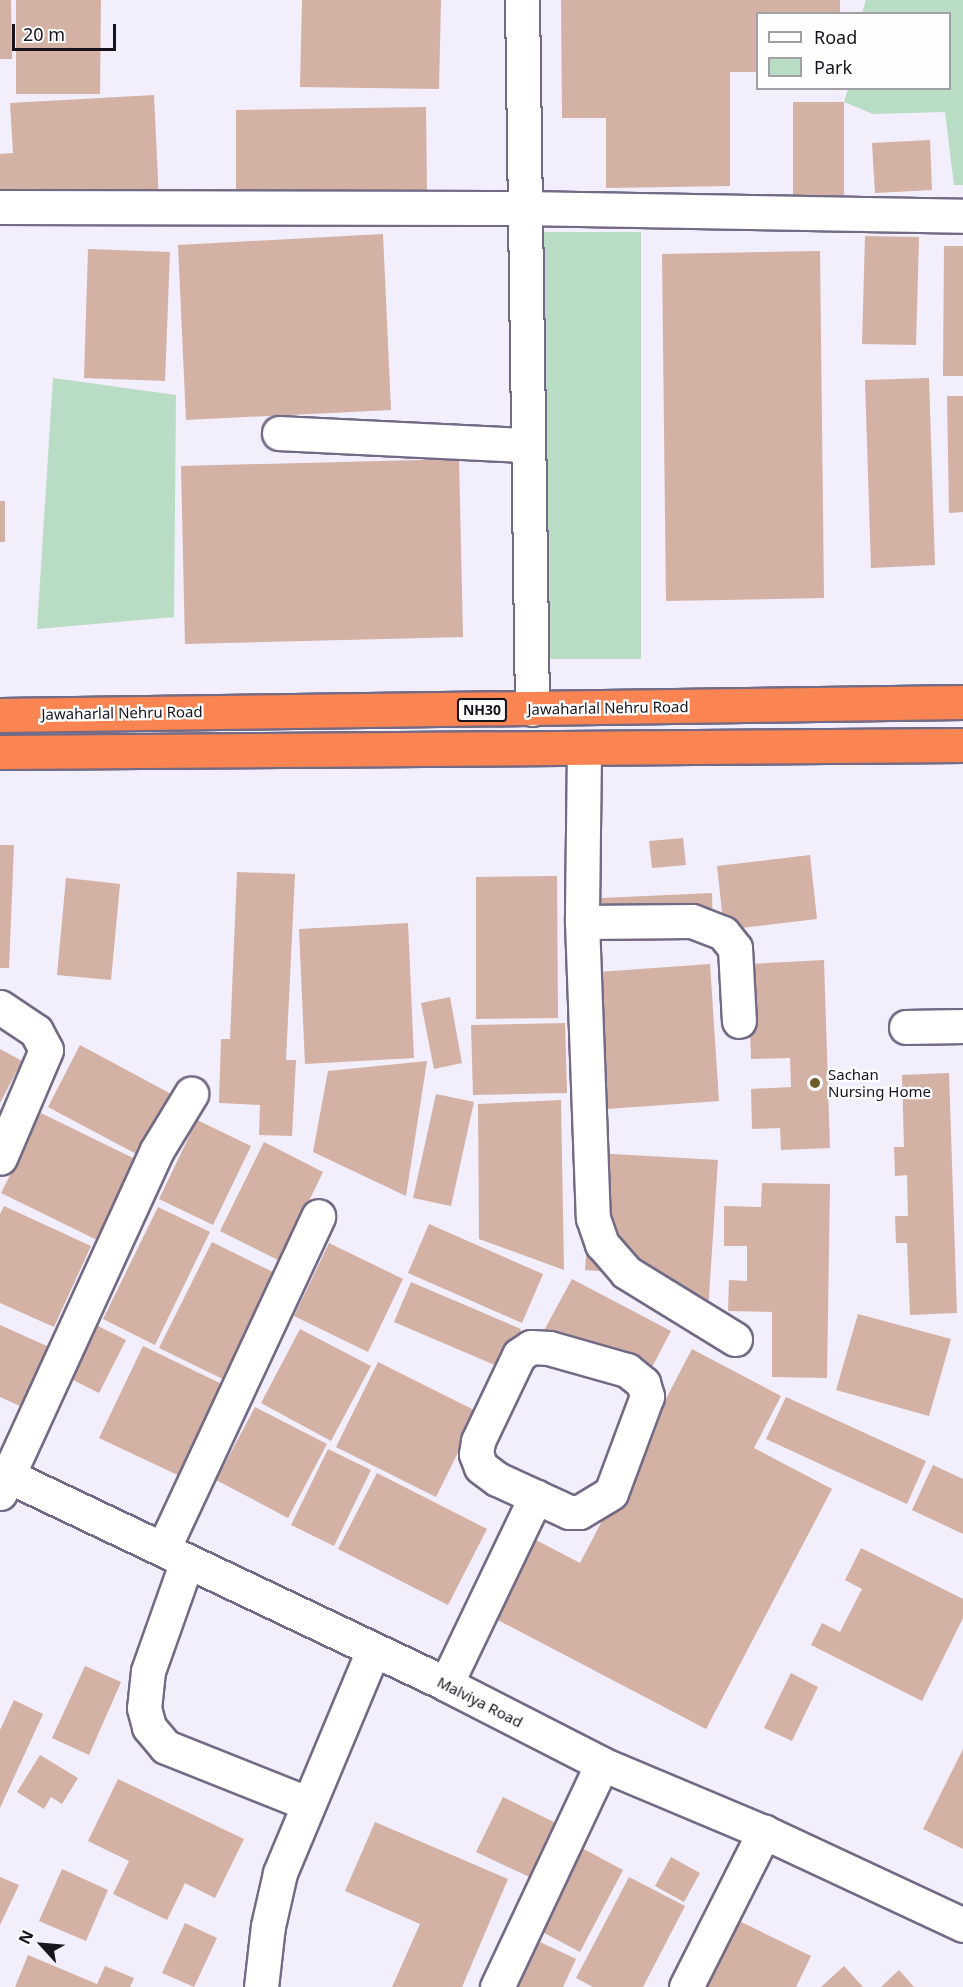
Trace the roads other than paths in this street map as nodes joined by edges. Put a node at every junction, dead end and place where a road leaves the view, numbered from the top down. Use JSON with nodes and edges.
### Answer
{"nodes":[{"id":1,"x":522,"y":0,"type":"edge"},
{"id":2,"x":0,"y":207,"type":"edge"},
{"id":3,"x":523,"y":208,"type":"junction"},
{"id":4,"x":963,"y":216,"type":"edge"},
{"id":5,"x":279,"y":433,"type":"dead end"},
{"id":6,"x":528,"y":445,"type":"junction"},
{"id":7,"x":963,"y":702,"type":"edge"},
{"id":8,"x":532,"y":709,"type":"junction"},
{"id":9,"x":0,"y":715,"type":"edge"},
{"id":10,"x":963,"y":745,"type":"edge"},
{"id":11,"x":584,"y":749,"type":"junction"},
{"id":12,"x":0,"y":752,"type":"edge"},
{"id":13,"x":582,"y":922,"type":"junction"},
{"id":14,"x":0,"y":1007,"type":"edge"},
{"id":15,"x":739,"y":1021,"type":"dead end"},
{"id":16,"x":963,"y":1026,"type":"edge"},
{"id":17,"x":906,"y":1027,"type":"dead end"},
{"id":18,"x":191,"y":1094,"type":"dead end"},
{"id":19,"x":0,"y":1158,"type":"edge"},
{"id":20,"x":318,"y":1216,"type":"dead end"},
{"id":21,"x":735,"y":1339,"type":"dead end"},
{"id":22,"x":3,"y":1480,"type":"edge"},
{"id":23,"x":536,"y":1496,"type":"junction"},
{"id":24,"x":175,"y":1554,"type":"junction"},
{"id":25,"x":373,"y":1651,"type":"junction"},
{"id":26,"x":446,"y":1684,"type":"junction"},
{"id":27,"x":602,"y":1764,"type":"junction"},
{"id":28,"x":307,"y":1803,"type":"junction"},
{"id":29,"x":764,"y":1832,"type":"junction"},
{"id":30,"x":963,"y":1925,"type":"edge"},
{"id":31,"x":261,"y":1987,"type":"edge"},
{"id":32,"x":497,"y":1987,"type":"edge"},
{"id":33,"x":686,"y":1987,"type":"edge"}],
"edges":[{"from":1,"to":3,"type":"street"},
{"from":2,"to":3,"type":"street"},
{"from":3,"to":4,"type":"street"},
{"from":3,"to":6,"type":"street"},
{"from":5,"to":6,"type":"street"},
{"from":6,"to":8,"type":"street"},
{"from":7,"to":8,"type":"highway","name":"Jawaharlal Nehru Road","number":"NH30"},
{"from":8,"to":9,"type":"highway","name":"Jawaharlal Nehru Road","number":"NH30"},
{"from":10,"to":11,"type":"highway"},
{"from":11,"to":12,"type":"highway"},
{"from":11,"to":13,"type":"street"},
{"from":13,"to":15,"type":"street"},
{"from":13,"to":21,"type":"street"},
{"from":14,"to":19,"type":"street"},
{"from":16,"to":17,"type":"street"},
{"from":18,"to":22,"type":"street"},
{"from":20,"to":24,"type":"street"},
{"from":22,"to":24,"type":"street","name":"Malviya Road"},
{"from":23,"to":23,"type":"street"},
{"from":23,"to":26,"type":"street"},
{"from":24,"to":25,"type":"street","name":"Malviya Road"},
{"from":24,"to":28,"type":"street"},
{"from":25,"to":26,"type":"street","name":"Malviya Road"},
{"from":25,"to":28,"type":"street"},
{"from":26,"to":27,"type":"street","name":"Malviya Road"},
{"from":27,"to":29,"type":"street","name":"Malviya Road"},
{"from":27,"to":32,"type":"street"},
{"from":28,"to":31,"type":"street"},
{"from":29,"to":30,"type":"street","name":"Malviya Road"},
{"from":29,"to":33,"type":"street"}]}
